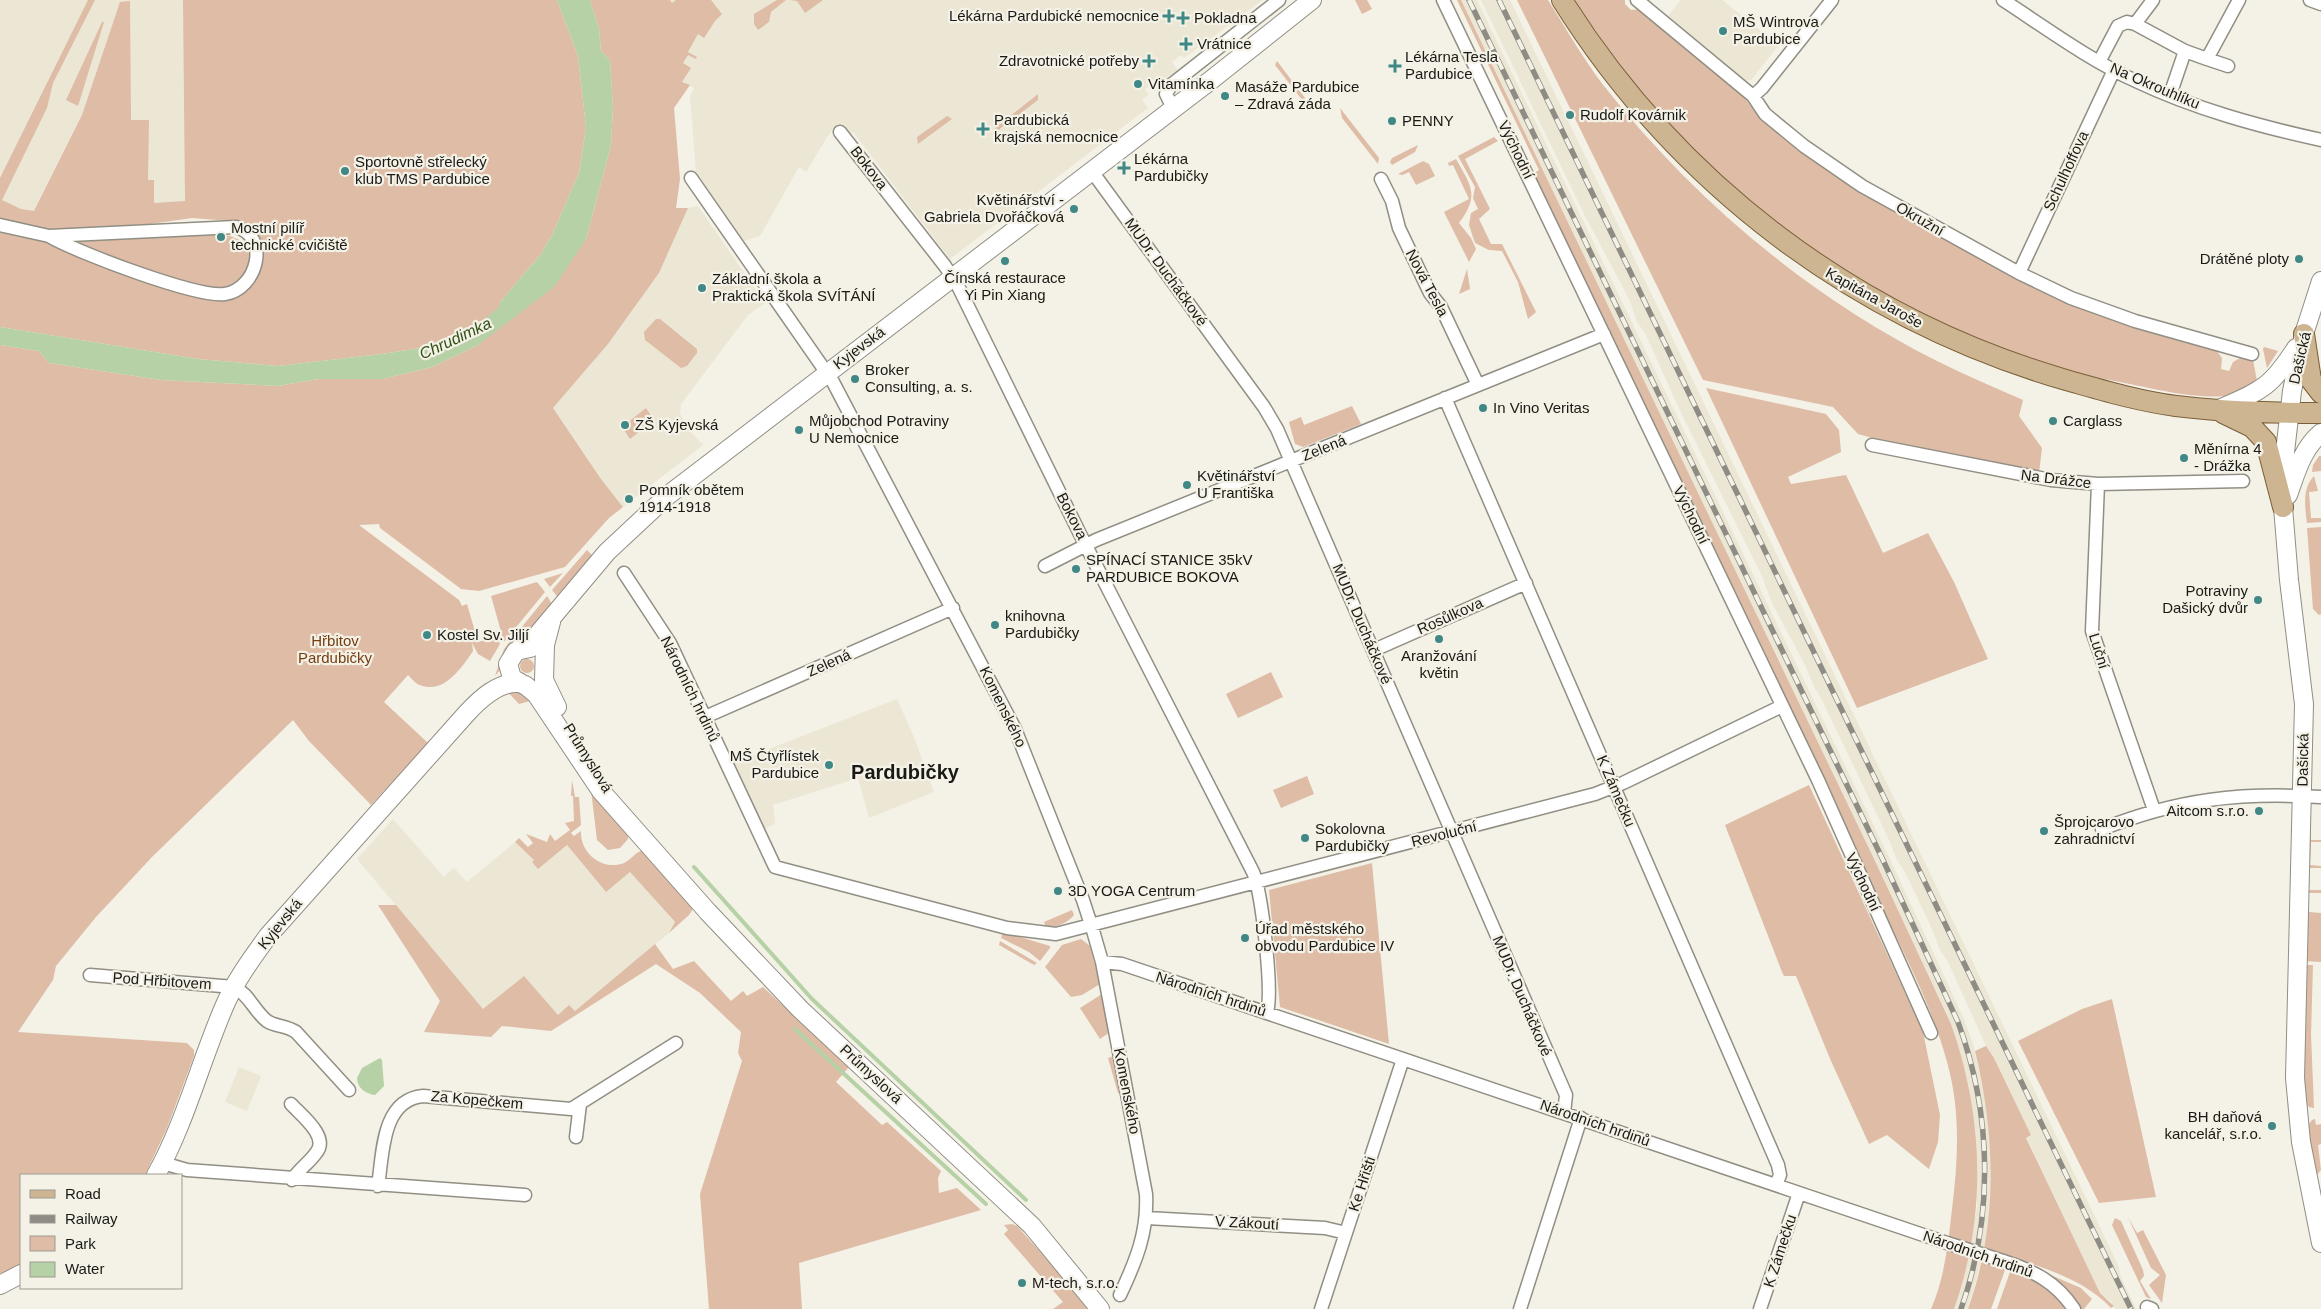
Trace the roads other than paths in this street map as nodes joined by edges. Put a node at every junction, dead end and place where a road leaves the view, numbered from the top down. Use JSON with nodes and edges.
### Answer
{"nodes":[{"id":1,"x":1279,"y":0,"type":"edge"},
{"id":2,"x":1312,"y":0,"type":"edge"},
{"id":3,"x":1443,"y":0,"type":"edge"},
{"id":4,"x":1562,"y":0,"type":"edge"},
{"id":5,"x":1637,"y":0,"type":"edge"},
{"id":6,"x":1832,"y":0,"type":"edge"},
{"id":7,"x":2002,"y":0,"type":"edge"},
{"id":8,"x":2153,"y":0,"type":"edge"},
{"id":9,"x":2239,"y":0,"type":"edge"},
{"id":10,"x":2310,"y":0,"type":"edge"},
{"id":11,"x":2321,"y":4,"type":"edge"},
{"id":12,"x":2135,"y":24,"type":"junction"},
{"id":13,"x":2185,"y":50,"type":"junction"},
{"id":14,"x":2207,"y":59,"type":"junction"},
{"id":15,"x":2099,"y":62,"type":"junction"},
{"id":16,"x":2228,"y":66,"type":"dead end"},
{"id":17,"x":2114,"y":70,"type":"junction"},
{"id":18,"x":1187,"y":72,"type":"junction"},
{"id":19,"x":1200,"y":89,"type":"junction"},
{"id":20,"x":2170,"y":95,"type":"junction"},
{"id":21,"x":1753,"y":96,"type":"junction"},
{"id":22,"x":1173,"y":108,"type":"junction"},
{"id":23,"x":840,"y":132,"type":"dead end"},
{"id":24,"x":2321,"y":140,"type":"edge"},
{"id":25,"x":1091,"y":170,"type":"junction"},
{"id":26,"x":691,"y":178,"type":"dead end"},
{"id":27,"x":1381,"y":179,"type":"dead end"},
{"id":28,"x":0,"y":225,"type":"edge"},
{"id":29,"x":49,"y":236,"type":"junction"},
{"id":30,"x":2018,"y":273,"type":"junction"},
{"id":31,"x":952,"y":276,"type":"junction"},
{"id":32,"x":2321,"y":281,"type":"edge"},
{"id":33,"x":1604,"y":334,"type":"junction"},
{"id":34,"x":2304,"y":334,"type":"junction"},
{"id":35,"x":2252,"y":354,"type":"dead end"},
{"id":36,"x":827,"y":372,"type":"junction"},
{"id":37,"x":1478,"y":385,"type":"junction"},
{"id":38,"x":2321,"y":393,"type":"edge"},
{"id":39,"x":1445,"y":398,"type":"junction"},
{"id":40,"x":2217,"y":410,"type":"junction"},
{"id":41,"x":2289,"y":413,"type":"junction"},
{"id":42,"x":2321,"y":414,"type":"edge"},
{"id":43,"x":2321,"y":433,"type":"edge"},
{"id":44,"x":1872,"y":445,"type":"dead end"},
{"id":45,"x":1292,"y":461,"type":"junction"},
{"id":46,"x":2243,"y":481,"type":"dead end"},
{"id":47,"x":2098,"y":484,"type":"junction"},
{"id":48,"x":2283,"y":507,"type":"junction"},
{"id":49,"x":1086,"y":546,"type":"junction"},
{"id":50,"x":1045,"y":566,"type":"dead end"},
{"id":51,"x":624,"y":574,"type":"dead end"},
{"id":52,"x":1526,"y":583,"type":"junction"},
{"id":53,"x":561,"y":604,"type":"junction"},
{"id":54,"x":953,"y":608,"type":"junction"},
{"id":55,"x":1374,"y":650,"type":"junction"},
{"id":56,"x":514,"y":655,"type":"junction"},
{"id":57,"x":545,"y":667,"type":"junction"},
{"id":58,"x":522,"y":684,"type":"junction"},
{"id":59,"x":1782,"y":706,"type":"junction"},
{"id":60,"x":705,"y":718,"type":"junction"},
{"id":61,"x":457,"y":724,"type":"junction"},
{"id":62,"x":1614,"y":787,"type":"junction"},
{"id":63,"x":2302,"y":796,"type":"junction"},
{"id":64,"x":2321,"y":797,"type":"edge"},
{"id":65,"x":2154,"y":810,"type":"junction"},
{"id":66,"x":2102,"y":829,"type":"dead end"},
{"id":67,"x":1452,"y":832,"type":"junction"},
{"id":68,"x":644,"y":838,"type":"junction"},
{"id":69,"x":1257,"y":882,"type":"junction"},
{"id":70,"x":1091,"y":923,"type":"junction"},
{"id":71,"x":1102,"y":962,"type":"junction"},
{"id":72,"x":90,"y":975,"type":"dead end"},
{"id":73,"x":234,"y":987,"type":"junction"},
{"id":74,"x":1267,"y":1012,"type":"junction"},
{"id":75,"x":1931,"y":1033,"type":"dead end"},
{"id":76,"x":676,"y":1043,"type":"dead end"},
{"id":77,"x":1403,"y":1059,"type":"junction"},
{"id":78,"x":349,"y":1090,"type":"dead end"},
{"id":79,"x":292,"y":1104,"type":"dead end"},
{"id":80,"x":580,"y":1104,"type":"junction"},
{"id":81,"x":1564,"y":1113,"type":"junction"},
{"id":82,"x":1581,"y":1118,"type":"junction"},
{"id":83,"x":576,"y":1137,"type":"dead end"},
{"id":84,"x":160,"y":1169,"type":"edge"},
{"id":85,"x":292,"y":1180,"type":"junction"},
{"id":86,"x":1776,"y":1185,"type":"junction"},
{"id":87,"x":378,"y":1186,"type":"junction"},
{"id":88,"x":1799,"y":1193,"type":"junction"},
{"id":89,"x":525,"y":1196,"type":"dead end"},
{"id":90,"x":1147,"y":1218,"type":"junction"},
{"id":91,"x":1346,"y":1232,"type":"junction"},
{"id":92,"x":2321,"y":1242,"type":"edge"},
{"id":93,"x":20,"y":1275,"type":"edge"},
{"id":94,"x":0,"y":1285,"type":"edge"},
{"id":95,"x":1120,"y":1294,"type":"dead end"},
{"id":96,"x":1100,"y":1309,"type":"edge"},
{"id":97,"x":1321,"y":1309,"type":"edge"},
{"id":98,"x":1520,"y":1309,"type":"edge"},
{"id":99,"x":1760,"y":1309,"type":"edge"},
{"id":100,"x":2074,"y":1309,"type":"edge"}],
"edges":[{"from":1,"to":18,"type":"street"},
{"from":2,"to":19,"type":"street","name":"Kyjevská"},
{"from":3,"to":33,"type":"street","name":"Východní"},
{"from":4,"to":40,"type":"main road","name":"Kapitána Jaroše"},
{"from":5,"to":21,"type":"street","name":"Okružní"},
{"from":6,"to":21,"type":"street"},
{"from":7,"to":15,"type":"street","name":"Na Okrouhlíku"},
{"from":8,"to":12,"type":"street"},
{"from":9,"to":14,"type":"street"},
{"from":10,"to":11,"type":"street"},
{"from":12,"to":13,"type":"street"},
{"from":12,"to":15,"type":"street"},
{"from":13,"to":14,"type":"street"},
{"from":13,"to":20,"type":"street"},
{"from":14,"to":16,"type":"street"},
{"from":15,"to":17,"type":"street","name":"Na Okrouhlíku"},
{"from":17,"to":20,"type":"street","name":"Na Okrouhlíku"},
{"from":17,"to":30,"type":"street","name":"Schulhoffova"},
{"from":18,"to":19,"type":"street"},
{"from":18,"to":22,"type":"street"},
{"from":19,"to":22,"type":"street","name":"Kyjevská"},
{"from":20,"to":24,"type":"street","name":"Na Okrouhlíku"},
{"from":21,"to":30,"type":"street","name":"Okružní"},
{"from":22,"to":25,"type":"street","name":"Kyjevská"},
{"from":23,"to":31,"type":"street","name":"Bokova"},
{"from":25,"to":31,"type":"street","name":"Kyjevská"},
{"from":25,"to":45,"type":"street","name":"MUDr. Ducháčkové"},
{"from":26,"to":36,"type":"street","name":"Komenského"},
{"from":27,"to":37,"type":"street","name":"Nová Tesla"},
{"from":28,"to":29,"type":"street"},
{"from":29,"to":29,"type":"street"},
{"from":30,"to":35,"type":"street","name":"Okružní"},
{"from":31,"to":36,"type":"street","name":"Kyjevská"},
{"from":31,"to":49,"type":"street","name":"Bokova"},
{"from":32,"to":34,"type":"street","name":"Dašická"},
{"from":33,"to":37,"type":"street","name":"Zelená"},
{"from":33,"to":59,"type":"street","name":"Východní"},
{"from":34,"to":38,"type":"main road"},
{"from":34,"to":40,"type":"street"},
{"from":34,"to":41,"type":"street","name":"Dašická"},
{"from":36,"to":53,"type":"street","name":"Kyjevská"},
{"from":36,"to":54,"type":"street","name":"Komenského"},
{"from":37,"to":39,"type":"street","name":"Zelená"},
{"from":39,"to":45,"type":"street","name":"Zelená"},
{"from":39,"to":52,"type":"street","name":"K Zámečku"},
{"from":40,"to":41,"type":"main road","name":"Kapitána Jaroše"},
{"from":40,"to":48,"type":"main road"},
{"from":41,"to":42,"type":"main road"},
{"from":41,"to":48,"type":"street","name":"Dašická"},
{"from":43,"to":48,"type":"street"},
{"from":44,"to":47,"type":"street","name":"Na Drážce"},
{"from":45,"to":49,"type":"street","name":"Zelená"},
{"from":45,"to":55,"type":"street","name":"MUDr. Ducháčkové"},
{"from":46,"to":47,"type":"street","name":"Na Drážce"},
{"from":47,"to":65,"type":"street","name":"Luční"},
{"from":48,"to":63,"type":"street","name":"Dašická"},
{"from":49,"to":50,"type":"street","name":"Zelená"},
{"from":49,"to":69,"type":"street","name":"Bokova"},
{"from":51,"to":60,"type":"street","name":"Národních hrdinů"},
{"from":52,"to":55,"type":"street","name":"Rosůlkova"},
{"from":52,"to":62,"type":"street","name":"K Zámečku"},
{"from":53,"to":56,"type":"street","name":"Kyjevská"},
{"from":53,"to":57,"type":"street","name":"Kyjevská"},
{"from":54,"to":60,"type":"street","name":"Zelená"},
{"from":54,"to":70,"type":"street","name":"Komenského"},
{"from":55,"to":67,"type":"street","name":"MUDr. Ducháčkové"},
{"from":56,"to":57,"type":"street"},
{"from":56,"to":58,"type":"street"},
{"from":56,"to":61,"type":"street","name":"Kyjevská"},
{"from":57,"to":58,"type":"street"},
{"from":57,"to":68,"type":"street","name":"Průmyslová"},
{"from":58,"to":61,"type":"street","name":"Kyjevská"},
{"from":58,"to":68,"type":"street","name":"Průmyslová"},
{"from":59,"to":62,"type":"street","name":"Revoluční"},
{"from":59,"to":75,"type":"street","name":"Východní"},
{"from":60,"to":70,"type":"street","name":"Národních hrdinů"},
{"from":61,"to":73,"type":"street","name":"Kyjevská"},
{"from":62,"to":67,"type":"street","name":"Revoluční"},
{"from":62,"to":86,"type":"street","name":"K Zámečku"},
{"from":63,"to":64,"type":"street"},
{"from":63,"to":65,"type":"street"},
{"from":63,"to":92,"type":"street","name":"Dašická"},
{"from":65,"to":66,"type":"street"},
{"from":67,"to":69,"type":"street","name":"Revoluční"},
{"from":67,"to":81,"type":"street","name":"MUDr. Ducháčkové"},
{"from":68,"to":96,"type":"street","name":"Průmyslová"},
{"from":69,"to":70,"type":"street","name":"Revoluční"},
{"from":69,"to":74,"type":"street","name":"Bokova"},
{"from":70,"to":71,"type":"street","name":"Komenského"},
{"from":71,"to":74,"type":"street","name":"Národních hrdinů"},
{"from":71,"to":90,"type":"street","name":"Komenského"},
{"from":72,"to":73,"type":"street","name":"Pod Hřbitovem"},
{"from":73,"to":78,"type":"street"},
{"from":73,"to":84,"type":"street","name":"Kyjevská"},
{"from":74,"to":77,"type":"street","name":"Národních hrdinů"},
{"from":76,"to":80,"type":"street","name":"Za Kopečkem"},
{"from":77,"to":81,"type":"street","name":"Národních hrdinů"},
{"from":77,"to":91,"type":"street","name":"Ke Hřišti"},
{"from":79,"to":85,"type":"street"},
{"from":80,"to":83,"type":"street"},
{"from":80,"to":87,"type":"street","name":"Za Kopečkem"},
{"from":81,"to":82,"type":"street","name":"Národních hrdinů"},
{"from":82,"to":86,"type":"street","name":"Národních hrdinů"},
{"from":82,"to":98,"type":"street"},
{"from":84,"to":85,"type":"street"},
{"from":85,"to":87,"type":"street"},
{"from":86,"to":88,"type":"street","name":"Národních hrdinů"},
{"from":87,"to":89,"type":"street"},
{"from":88,"to":99,"type":"street","name":"K Zámečku"},
{"from":88,"to":100,"type":"street","name":"Národních hrdinů","bridge":true},
{"from":90,"to":91,"type":"street","name":"V Zákoutí"},
{"from":90,"to":95,"type":"street","name":"Komenského"},
{"from":91,"to":97,"type":"street","name":"Ke Hřišti"},
{"from":93,"to":94,"type":"street"}]}
